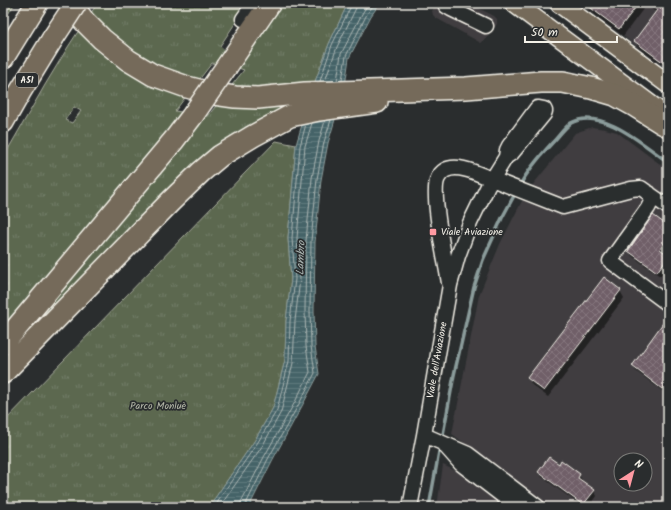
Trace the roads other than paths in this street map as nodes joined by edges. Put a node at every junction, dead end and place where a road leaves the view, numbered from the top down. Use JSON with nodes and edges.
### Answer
{"nodes":[{"id":1,"x":38,"y":3,"type":"edge"},
{"id":2,"x":71,"y":3,"type":"edge"},
{"id":3,"x":76,"y":3,"type":"edge"},
{"id":4,"x":254,"y":3,"type":"edge"},
{"id":5,"x":270,"y":3,"type":"edge"},
{"id":6,"x":446,"y":3,"type":"edge"},
{"id":7,"x":514,"y":3,"type":"edge"},
{"id":8,"x":559,"y":3,"type":"edge"},
{"id":9,"x":243,"y":19,"type":"dead end"},
{"id":10,"x":486,"y":26,"type":"dead end"},
{"id":11,"x":3,"y":58,"type":"edge"},
{"id":12,"x":668,"y":84,"type":"edge"},
{"id":13,"x":350,"y":98,"type":"junction"},
{"id":14,"x":668,"y":118,"type":"edge"},
{"id":15,"x":3,"y":122,"type":"edge"},
{"id":16,"x":668,"y":126,"type":"edge"},
{"id":17,"x":506,"y":157,"type":"dead end"},
{"id":18,"x":492,"y":179,"type":"junction"},
{"id":19,"x":649,"y":193,"type":"junction"},
{"id":20,"x":668,"y":207,"type":"edge"},
{"id":21,"x":450,"y":285,"type":"junction"},
{"id":22,"x":668,"y":304,"type":"edge"},
{"id":23,"x":3,"y":344,"type":"edge"},
{"id":24,"x":3,"y":373,"type":"edge"},
{"id":25,"x":433,"y":439,"type":"junction"},
{"id":26,"x":410,"y":507,"type":"edge"},
{"id":27,"x":517,"y":507,"type":"edge"},
{"id":28,"x":538,"y":507,"type":"edge"}],
"edges":[{"from":1,"to":11,"type":"highway"},
{"from":2,"to":13,"type":"highway"},
{"from":3,"to":15,"type":"highway","number":"A51","bridge":true},
{"from":4,"to":9,"type":"street"},
{"from":5,"to":23,"type":"highway","bridge":true},
{"from":6,"to":10,"type":"street"},
{"from":7,"to":14,"type":"main road"},
{"from":8,"to":12,"type":"main road"},
{"from":13,"to":16,"type":"highway"},
{"from":13,"to":24,"type":"highway"},
{"from":17,"to":18,"type":"street","name":"Viale dell'Aviazione"},
{"from":18,"to":19,"type":"street"},
{"from":18,"to":21,"type":"street","name":"Viale dell'Aviazione"},
{"from":18,"to":21,"type":"street","name":"Viale dell'Aviazione"},
{"from":19,"to":20,"type":"street"},
{"from":19,"to":22,"type":"street"},
{"from":21,"to":25,"type":"street","name":"Viale dell'Aviazione"},
{"from":25,"to":26,"type":"street","name":"Viale dell'Aviazione"},
{"from":25,"to":27,"type":"street"},
{"from":25,"to":28,"type":"street"}]}
